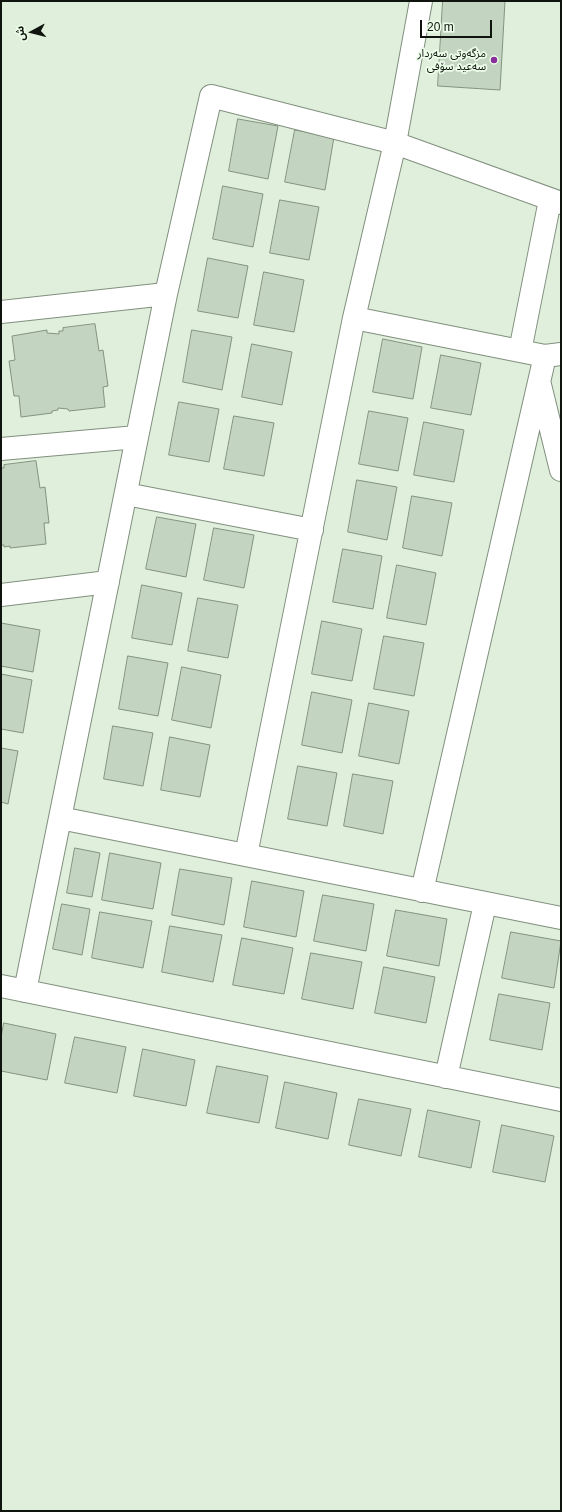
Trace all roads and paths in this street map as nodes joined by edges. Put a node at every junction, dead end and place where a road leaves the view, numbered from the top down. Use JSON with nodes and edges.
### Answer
{"nodes":[{"id":1,"x":421,"y":1,"type":"edge"},
{"id":2,"x":395,"y":143,"type":"junction"},
{"id":3,"x":556,"y":201,"type":"edge"},
{"id":4,"x":166,"y":294,"type":"junction"},
{"id":5,"x":1,"y":312,"type":"edge"},
{"id":6,"x":354,"y":318,"type":"junction"},
{"id":7,"x":520,"y":351,"type":"junction"},
{"id":8,"x":553,"y":355,"type":"edge"},
{"id":9,"x":539,"y":381,"type":"junction"},
{"id":10,"x":138,"y":437,"type":"junction"},
{"id":11,"x":1,"y":449,"type":"edge"},
{"id":12,"x":561,"y":470,"type":"edge"},
{"id":13,"x":126,"y":494,"type":"junction"},
{"id":14,"x":312,"y":530,"type":"junction"},
{"id":15,"x":108,"y":582,"type":"junction"},
{"id":16,"x":1,"y":595,"type":"edge"},
{"id":17,"x":60,"y":818,"type":"junction"},
{"id":18,"x":246,"y":855,"type":"junction"},
{"id":19,"x":422,"y":891,"type":"junction"},
{"id":20,"x":485,"y":904,"type":"junction"},
{"id":21,"x":561,"y":918,"type":"edge"},
{"id":22,"x":1,"y":986,"type":"edge"},
{"id":23,"x":25,"y":991,"type":"junction"},
{"id":24,"x":446,"y":1077,"type":"junction"},
{"id":25,"x":561,"y":1100,"type":"edge"}],
"edges":[{"from":1,"to":2,"type":"street"},
{"from":2,"to":3,"type":"street"},
{"from":2,"to":4,"type":"street"},
{"from":2,"to":6,"type":"street"},
{"from":3,"to":7,"type":"street"},
{"from":4,"to":5,"type":"street"},
{"from":4,"to":10,"type":"street"},
{"from":6,"to":7,"type":"street"},
{"from":6,"to":14,"type":"street"},
{"from":7,"to":8,"type":"street"},
{"from":8,"to":9,"type":"street"},
{"from":9,"to":12,"type":"street"},
{"from":9,"to":19,"type":"street"},
{"from":10,"to":11,"type":"street"},
{"from":10,"to":13,"type":"street"},
{"from":13,"to":14,"type":"street"},
{"from":13,"to":15,"type":"street"},
{"from":14,"to":18,"type":"street"},
{"from":15,"to":16,"type":"street"},
{"from":15,"to":17,"type":"street"},
{"from":17,"to":18,"type":"street"},
{"from":17,"to":23,"type":"street"},
{"from":18,"to":19,"type":"street"},
{"from":19,"to":20,"type":"street"},
{"from":20,"to":21,"type":"street"},
{"from":20,"to":24,"type":"street"},
{"from":22,"to":23,"type":"street"},
{"from":23,"to":24,"type":"street"},
{"from":24,"to":25,"type":"street"}]}
